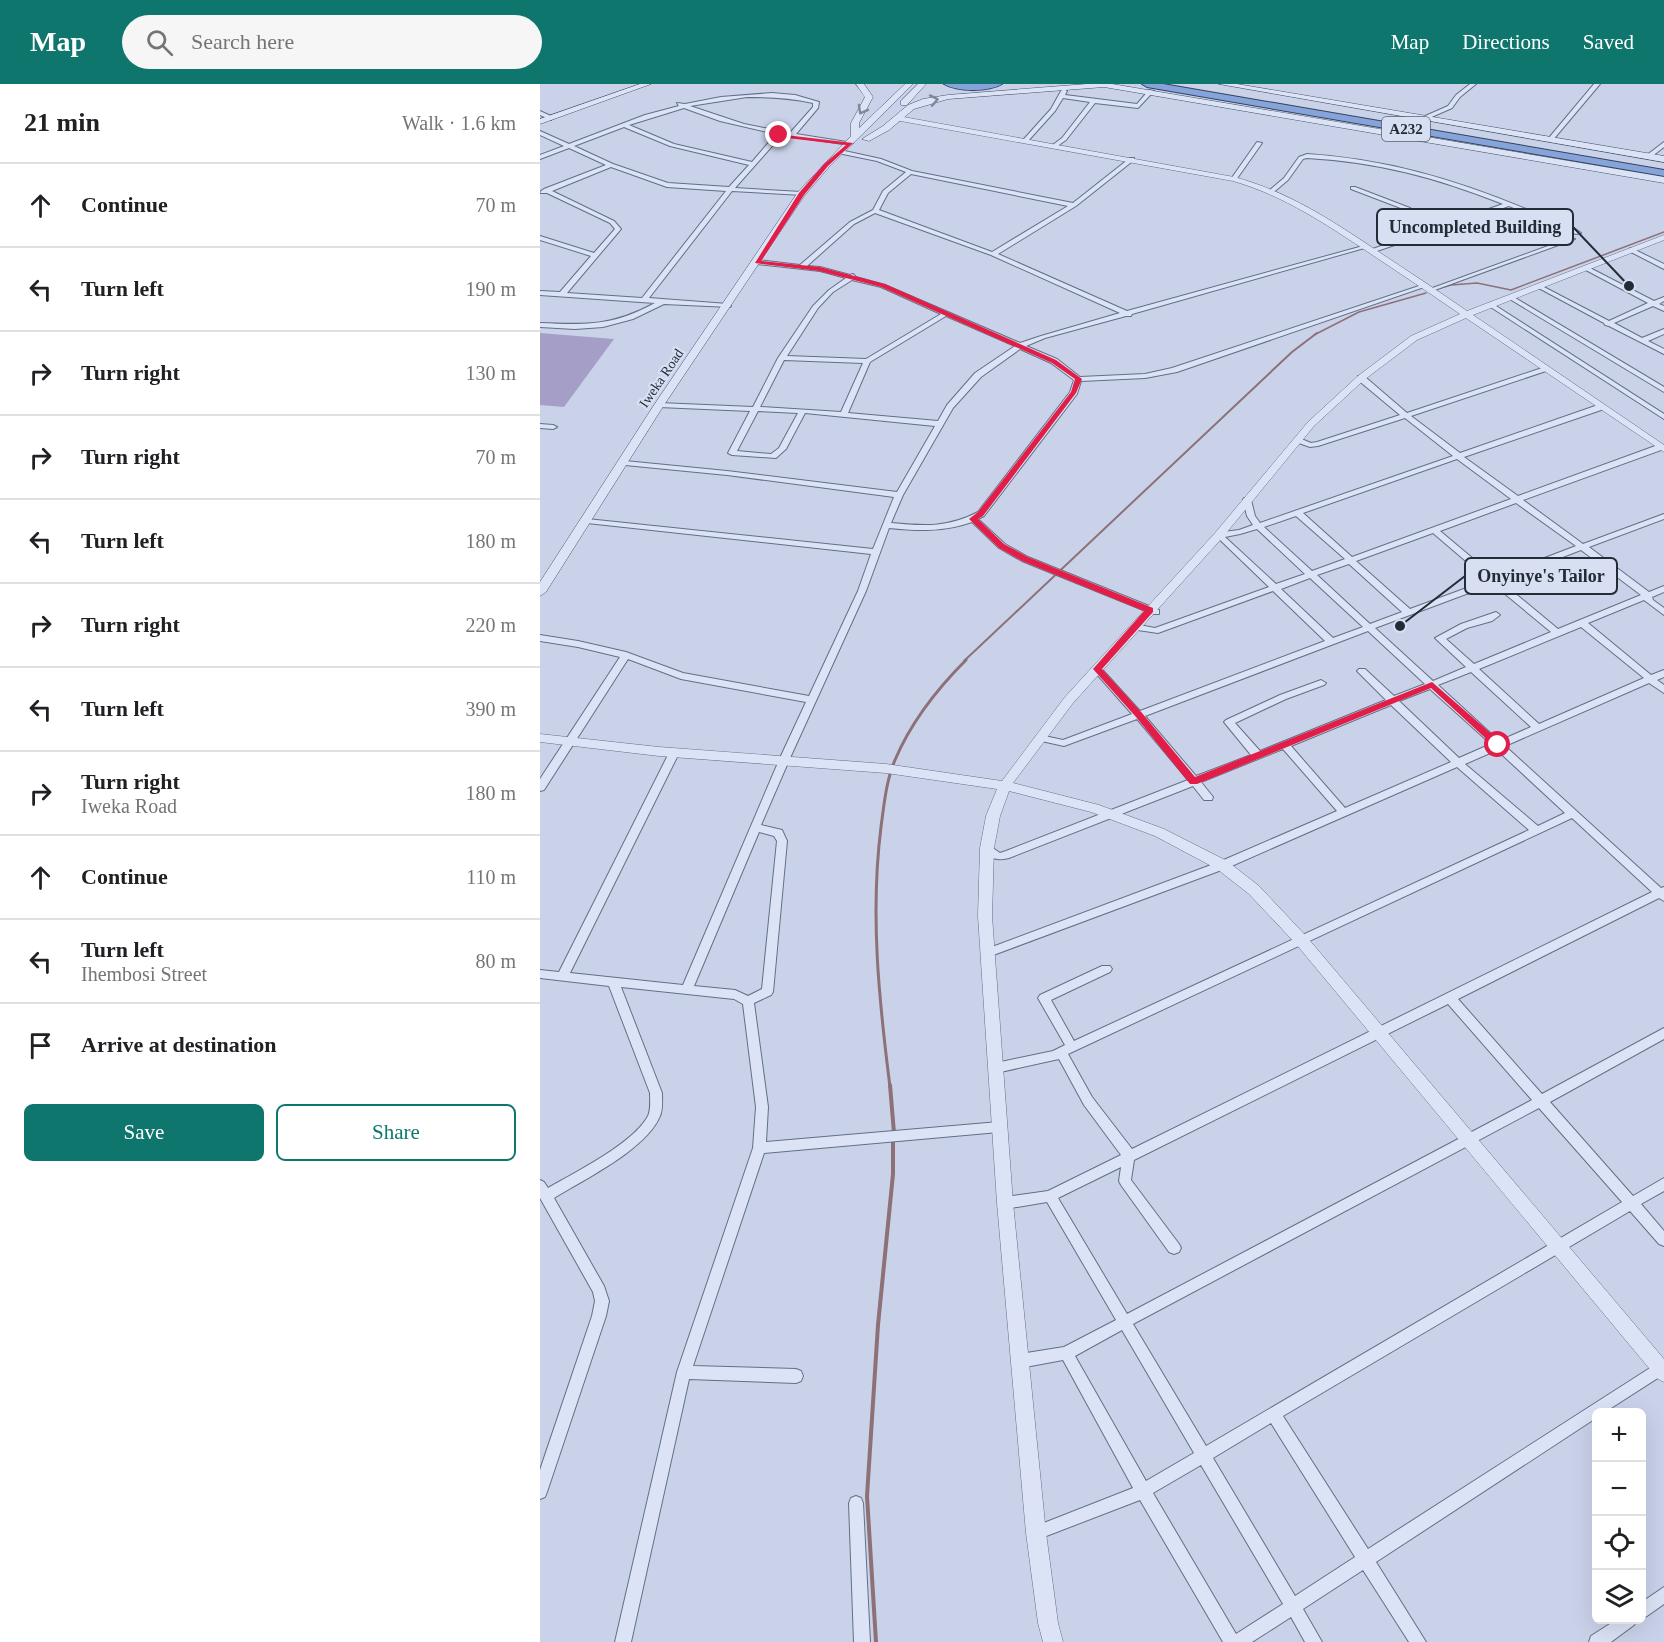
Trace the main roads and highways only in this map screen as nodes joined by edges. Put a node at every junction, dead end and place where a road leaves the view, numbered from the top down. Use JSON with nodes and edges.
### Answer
{"nodes":[{"id":1,"x":647,"y":84,"type":"edge"},
{"id":2,"x":860,"y":84,"type":"edge"},
{"id":3,"x":909,"y":84,"type":"edge"},
{"id":4,"x":922,"y":84,"type":"edge"},
{"id":5,"x":949,"y":84,"type":"edge"},
{"id":6,"x":997,"y":84,"type":"edge"},
{"id":7,"x":1183,"y":84,"type":"edge"},
{"id":8,"x":1223,"y":84,"type":"edge"},
{"id":9,"x":1149,"y":88,"type":"edge"},
{"id":10,"x":1300,"y":113,"type":"junction"},
{"id":11,"x":540,"y":122,"type":"edge"},
{"id":12,"x":866,"y":140,"type":"junction"},
{"id":13,"x":853,"y":141,"type":"junction"},
{"id":14,"x":1664,"y":159,"type":"edge"},
{"id":15,"x":1664,"y":166,"type":"edge"},
{"id":16,"x":1664,"y":173,"type":"edge"},
{"id":17,"x":1664,"y":180,"type":"edge"},
{"id":18,"x":811,"y":183,"type":"junction"},
{"id":19,"x":540,"y":592,"type":"edge"}],
"edges":[{"from":1,"to":11,"type":"main road"},
{"from":2,"to":13,"type":"main road","one_way":true},
{"from":3,"to":13,"type":"main road"},
{"from":4,"to":12,"type":"main road"},
{"from":5,"to":6,"type":"highway"},
{"from":7,"to":15,"type":"highway","number":"A232"},
{"from":8,"to":14,"type":"main road"},
{"from":9,"to":10,"type":"highway","number":"A232"},
{"from":12,"to":9,"type":"main road","one_way":true},
{"from":10,"to":16,"type":"highway","number":"A232"},
{"from":10,"to":17,"type":"main road"},
{"from":12,"to":18,"type":"main road"},
{"from":13,"to":18,"type":"main road"},
{"from":18,"to":19,"type":"main road","name":"Iweka Road"}]}
